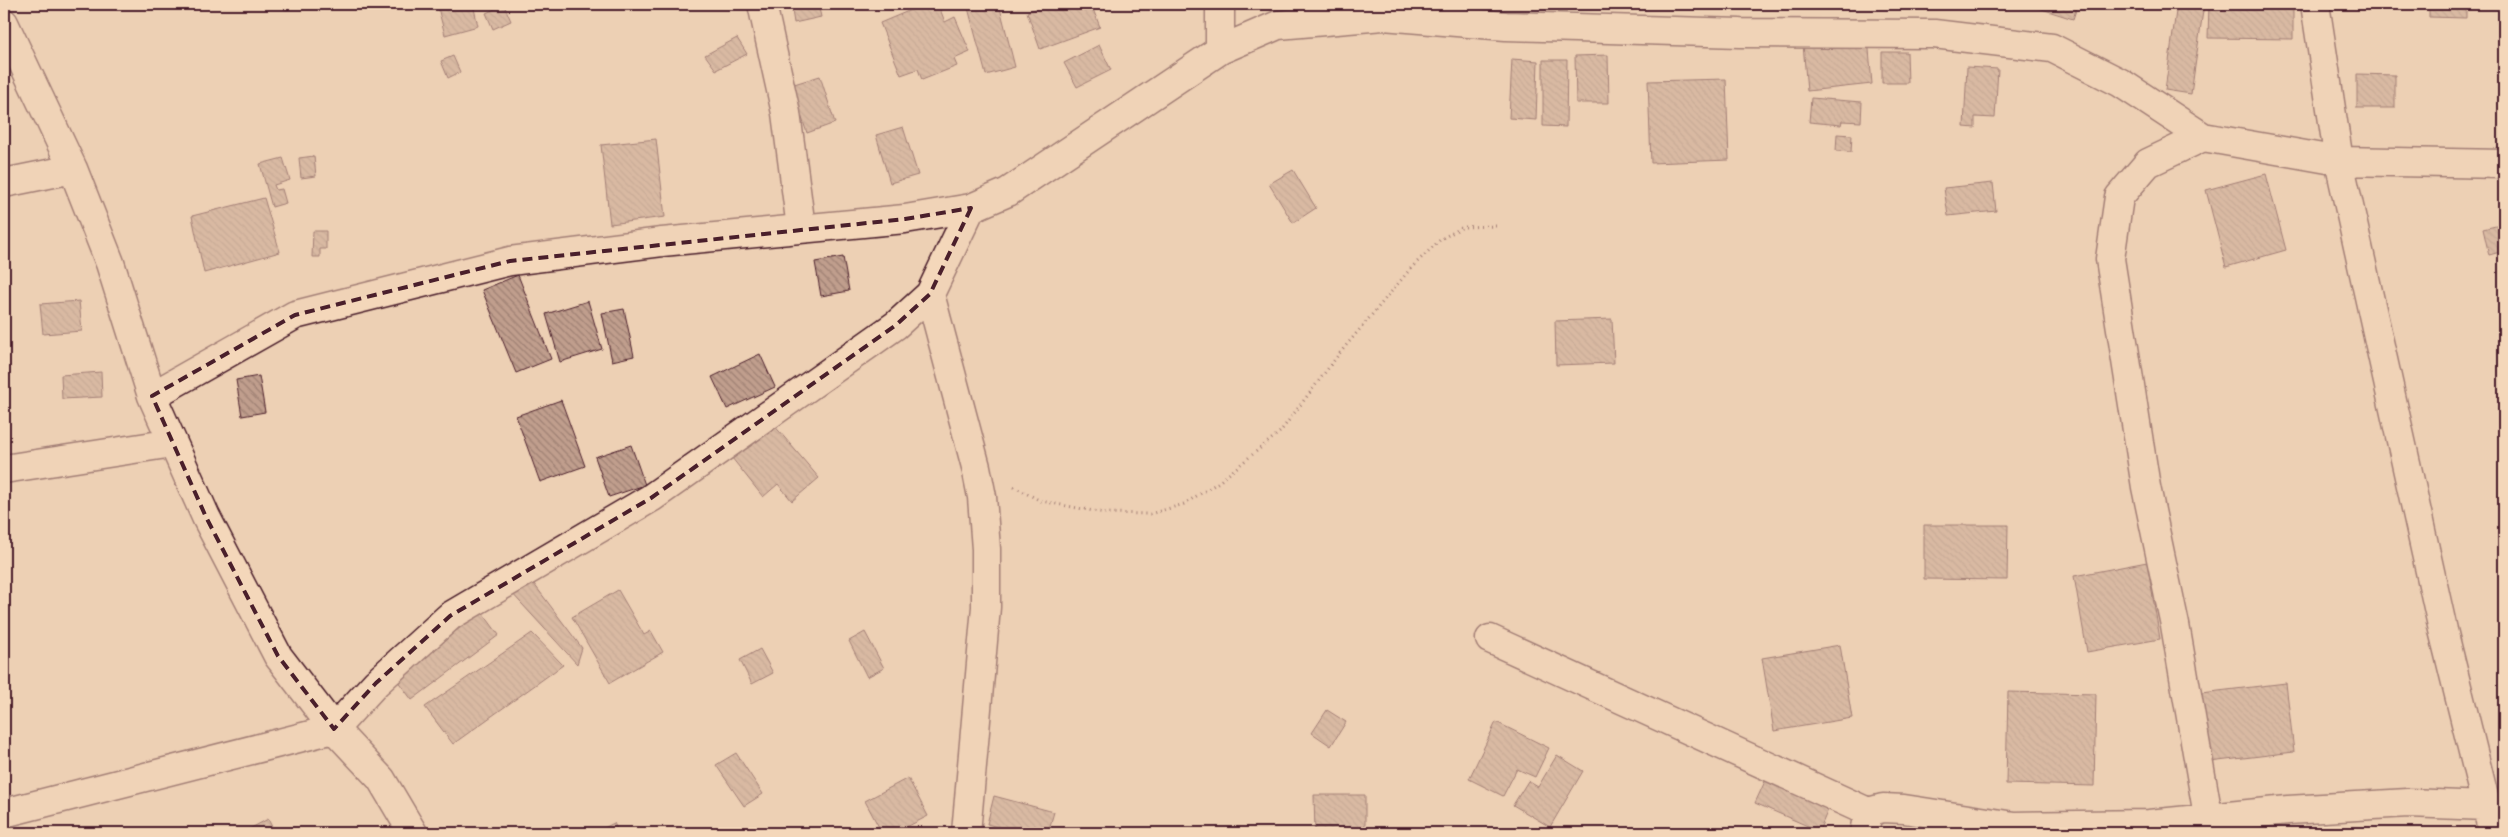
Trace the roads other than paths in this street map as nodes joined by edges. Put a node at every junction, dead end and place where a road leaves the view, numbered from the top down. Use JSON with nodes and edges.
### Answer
{"nodes":[{"id":1,"x":762,"y":4,"type":"edge"},
{"id":2,"x":1220,"y":4,"type":"edge"},
{"id":3,"x":2315,"y":4,"type":"edge"},
{"id":4,"x":4,"y":23,"type":"edge"},
{"id":5,"x":1220,"y":50,"type":"junction"},
{"id":6,"x":2202,"y":137,"type":"junction"},
{"id":7,"x":2339,"y":161,"type":"junction"},
{"id":8,"x":2504,"y":164,"type":"edge"},
{"id":9,"x":72,"y":169,"type":"junction"},
{"id":10,"x":4,"y":183,"type":"edge"},
{"id":11,"x":971,"y":208,"type":"junction"},
{"id":12,"x":801,"y":228,"type":"junction"},
{"id":13,"x":930,"y":294,"type":"junction"},
{"id":14,"x":152,"y":396,"type":"junction"},
{"id":15,"x":173,"y":443,"type":"junction"},
{"id":16,"x":4,"y":469,"type":"edge"},
{"id":17,"x":1490,"y":639,"type":"dead end"},
{"id":18,"x":334,"y":730,"type":"junction"},
{"id":19,"x":2487,"y":806,"type":"junction"},
{"id":20,"x":4,"y":813,"type":"edge"},
{"id":21,"x":1866,"y":823,"type":"edge"},
{"id":22,"x":2211,"y":826,"type":"edge"},
{"id":23,"x":414,"y":833,"type":"edge"},
{"id":24,"x":966,"y":833,"type":"edge"},
{"id":25,"x":2493,"y":833,"type":"edge"}],
"edges":[{"from":1,"to":12,"type":"street"},
{"from":2,"to":5,"type":"street"},
{"from":3,"to":7,"type":"street"},
{"from":4,"to":9,"type":"street"},
{"from":5,"to":6,"type":"street"},
{"from":5,"to":11,"type":"street"},
{"from":6,"to":7,"type":"street"},
{"from":6,"to":22,"type":"street"},
{"from":7,"to":8,"type":"street"},
{"from":7,"to":19,"type":"street"},
{"from":9,"to":10,"type":"street"},
{"from":9,"to":14,"type":"street"},
{"from":11,"to":12,"type":"street"},
{"from":11,"to":13,"type":"street"},
{"from":12,"to":14,"type":"street"},
{"from":13,"to":18,"type":"street"},
{"from":13,"to":24,"type":"street"},
{"from":14,"to":15,"type":"street"},
{"from":15,"to":16,"type":"street"},
{"from":15,"to":18,"type":"street"},
{"from":17,"to":21,"type":"street"},
{"from":18,"to":20,"type":"street"},
{"from":18,"to":23,"type":"street"},
{"from":19,"to":22,"type":"street"},
{"from":19,"to":25,"type":"street"},
{"from":21,"to":22,"type":"street"}]}
